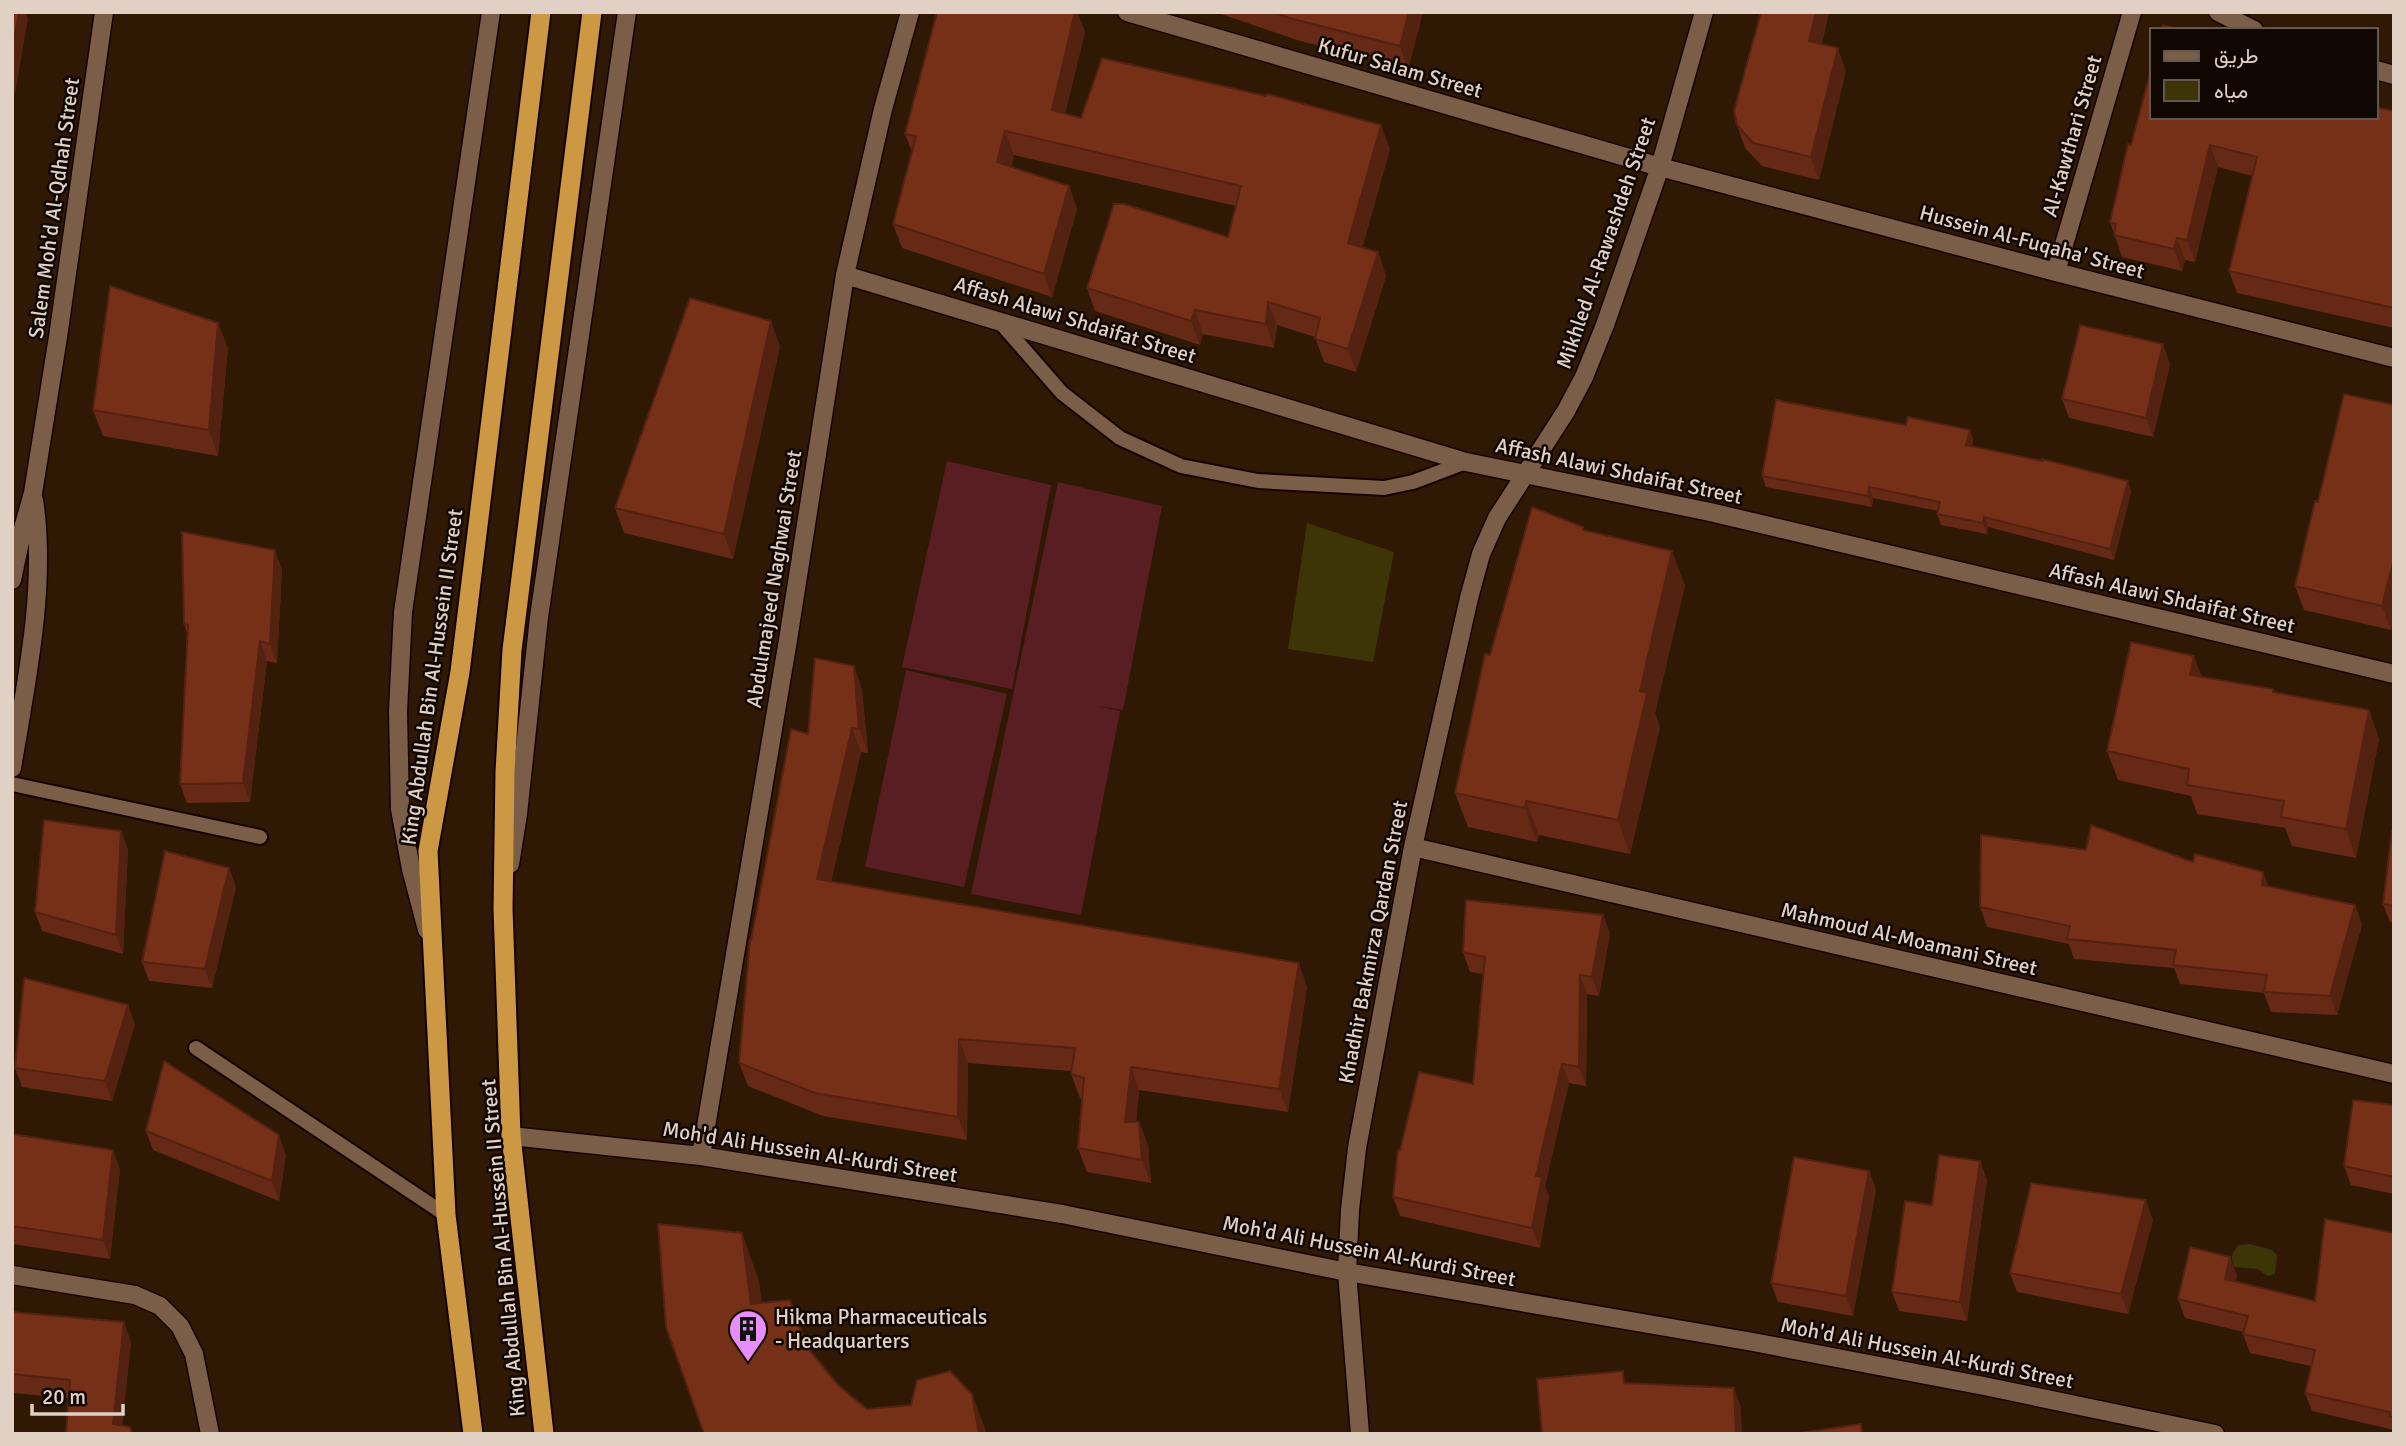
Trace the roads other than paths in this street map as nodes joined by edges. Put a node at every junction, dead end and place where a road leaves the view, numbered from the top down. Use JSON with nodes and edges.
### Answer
{"nodes":[{"id":1,"x":104,"y":12,"type":"edge"},
{"id":2,"x":491,"y":12,"type":"edge"},
{"id":3,"x":541,"y":12,"type":"edge"},
{"id":4,"x":592,"y":12,"type":"edge"},
{"id":5,"x":627,"y":12,"type":"edge"},
{"id":6,"x":910,"y":12,"type":"edge"},
{"id":7,"x":1127,"y":12,"type":"edge"},
{"id":8,"x":1703,"y":12,"type":"edge"},
{"id":9,"x":2132,"y":12,"type":"edge"},
{"id":10,"x":2218,"y":12,"type":"edge"},
{"id":11,"x":2250,"y":28,"type":"edge"},
{"id":12,"x":1660,"y":167,"type":"junction"},
{"id":13,"x":2056,"y":272,"type":"junction"},
{"id":14,"x":845,"y":275,"type":"junction"},
{"id":15,"x":999,"y":321,"type":"junction"},
{"id":16,"x":2394,"y":358,"type":"edge"},
{"id":17,"x":1466,"y":462,"type":"junction"},
{"id":18,"x":1523,"y":475,"type":"junction"},
{"id":19,"x":33,"y":493,"type":"junction"},
{"id":20,"x":12,"y":580,"type":"edge"},
{"id":21,"x":2394,"y":674,"type":"edge"},
{"id":22,"x":19,"y":686,"type":"edge"},
{"id":23,"x":12,"y":768,"type":"edge"},
{"id":24,"x":12,"y":784,"type":"edge"},
{"id":25,"x":260,"y":837,"type":"dead end"},
{"id":26,"x":1413,"y":847,"type":"junction"},
{"id":27,"x":503,"y":909,"type":"junction"},
{"id":28,"x":432,"y":948,"type":"junction"},
{"id":29,"x":197,"y":1048,"type":"dead end"},
{"id":30,"x":2394,"y":1074,"type":"edge"},
{"id":31,"x":511,"y":1136,"type":"junction"},
{"id":32,"x":701,"y":1156,"type":"junction"},
{"id":33,"x":446,"y":1214,"type":"junction"},
{"id":34,"x":1347,"y":1272,"type":"junction"},
{"id":35,"x":12,"y":1275,"type":"edge"},
{"id":36,"x":210,"y":1434,"type":"edge"},
{"id":37,"x":473,"y":1434,"type":"edge"},
{"id":38,"x":544,"y":1434,"type":"edge"},
{"id":39,"x":1360,"y":1434,"type":"edge"},
{"id":40,"x":2215,"y":1434,"type":"edge"}],
"edges":[{"from":1,"to":19,"type":"street","name":"Salem Moh'd Al-Qdhah Street"},
{"from":2,"to":28,"type":"street"},
{"from":3,"to":28,"type":"highway","name":"King Abdullah Bin Al-Hussein II Street"},
{"from":4,"to":27,"type":"highway","name":"King Abdullah Bin Al-Hussein II Street"},
{"from":5,"to":27,"type":"street"},
{"from":6,"to":14,"type":"street","name":"Abdulmajeed Naghwai Street"},
{"from":7,"to":12,"type":"street","name":"Kufur Salam Street"},
{"from":8,"to":12,"type":"street","name":"Mikhled Al-Rawashdeh Street"},
{"from":9,"to":13,"type":"street","name":"Al-Kawthari Street"},
{"from":10,"to":11,"type":"street"},
{"from":12,"to":13,"type":"street","name":"Hussein Al-Fuqaha' Street"},
{"from":12,"to":18,"type":"street","name":"Mikhled Al-Rawashdeh Street"},
{"from":13,"to":16,"type":"street","name":"Hussein Al-Fuqaha' Street"},
{"from":14,"to":15,"type":"street","name":"Affash Alawi Shdaifat Street"},
{"from":14,"to":32,"type":"street","name":"Abdulmajeed Naghwai Street"},
{"from":15,"to":17,"type":"street","name":"Affash Alawi Shdaifat Street"},
{"from":15,"to":17,"type":"lane"},
{"from":17,"to":18,"type":"street","name":"Affash Alawi Shdaifat Street"},
{"from":18,"to":21,"type":"street","name":"Affash Alawi Shdaifat Street"},
{"from":18,"to":26,"type":"street","name":"Khadhir Bakmirza Qardan Street"},
{"from":19,"to":20,"type":"street","name":"Salem Moh'd Al-Qdhah Street"},
{"from":19,"to":22,"type":"street","name":"Salem Moh'd Al-Qdhah Street"},
{"from":22,"to":23,"type":"street","name":"Salem Moh'd Al-Qdhah Street"},
{"from":24,"to":25,"type":"lane"},
{"from":26,"to":30,"type":"street","name":"Mahmoud Al-Moamani Street"},
{"from":26,"to":34,"type":"street","name":"Khadhir Bakmirza Qardan Street"},
{"from":27,"to":31,"type":"highway","name":"King Abdullah Bin Al-Hussein II Street"},
{"from":28,"to":33,"type":"highway","name":"King Abdullah Bin Al-Hussein II Street"},
{"from":29,"to":33,"type":"lane"},
{"from":31,"to":32,"type":"street","name":"Moh'd Ali Hussein Al-Kurdi Street"},
{"from":31,"to":38,"type":"highway","name":"King Abdullah Bin Al-Hussein II Street"},
{"from":32,"to":34,"type":"street","name":"Moh'd Ali Hussein Al-Kurdi Street"},
{"from":33,"to":37,"type":"highway","name":"King Abdullah Bin Al-Hussein II Street"},
{"from":34,"to":39,"type":"street","name":"Khadhir Bakmirza Qardan Street"},
{"from":34,"to":40,"type":"street","name":"Moh'd Ali Hussein Al-Kurdi Street"},
{"from":35,"to":36,"type":"street"}]}
